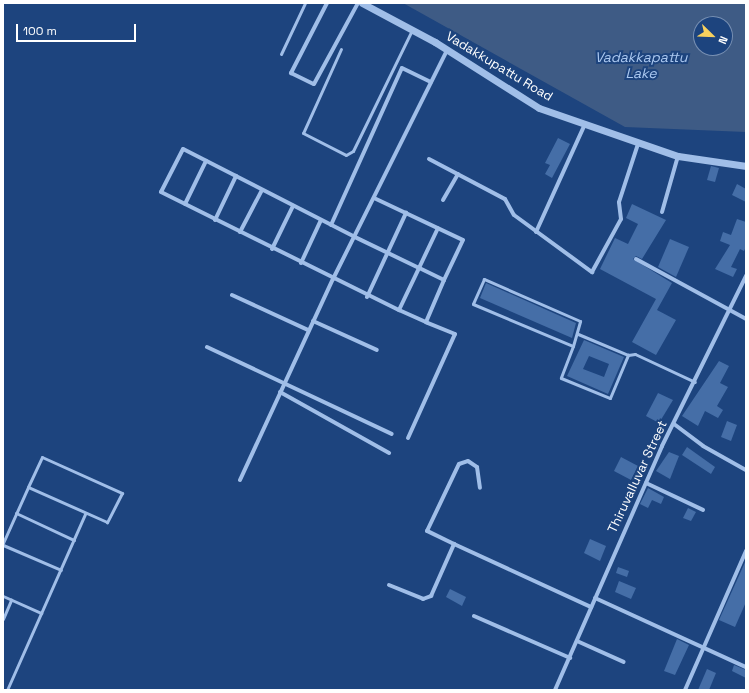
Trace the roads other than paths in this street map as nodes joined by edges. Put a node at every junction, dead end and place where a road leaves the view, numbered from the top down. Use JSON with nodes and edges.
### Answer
{"nodes":[{"id":1,"x":305,"y":3,"type":"edge"},
{"id":2,"x":327,"y":3,"type":"edge"},
{"id":3,"x":358,"y":3,"type":"edge"},
{"id":4,"x":362,"y":3,"type":"edge"},
{"id":5,"x":412,"y":30,"type":"junction"},
{"id":6,"x":341,"y":49,"type":"dead end"},
{"id":7,"x":447,"y":50,"type":"junction"},
{"id":8,"x":281,"y":54,"type":"dead end"},
{"id":9,"x":431,"y":82,"type":"junction"},
{"id":10,"x":584,"y":126,"type":"junction"},
{"id":11,"x":638,"y":144,"type":"junction"},
{"id":12,"x":678,"y":156,"type":"junction"},
{"id":13,"x":429,"y":159,"type":"dead end"},
{"id":14,"x":206,"y":161,"type":"junction"},
{"id":15,"x":746,"y":166,"type":"edge"},
{"id":16,"x":458,"y":174,"type":"junction"},
{"id":17,"x":236,"y":176,"type":"junction"},
{"id":18,"x":262,"y":190,"type":"junction"},
{"id":19,"x":374,"y":198,"type":"junction"},
{"id":20,"x":443,"y":200,"type":"dead end"},
{"id":21,"x":185,"y":204,"type":"junction"},
{"id":22,"x":293,"y":206,"type":"junction"},
{"id":23,"x":662,"y":212,"type":"dead end"},
{"id":24,"x":406,"y":213,"type":"junction"},
{"id":25,"x":215,"y":220,"type":"junction"},
{"id":26,"x":321,"y":220,"type":"junction"},
{"id":27,"x":331,"y":225,"type":"junction"},
{"id":28,"x":438,"y":228,"type":"junction"},
{"id":29,"x":240,"y":232,"type":"junction"},
{"id":30,"x":536,"y":232,"type":"junction"},
{"id":31,"x":355,"y":237,"type":"junction"},
{"id":32,"x":272,"y":249,"type":"junction"},
{"id":33,"x":388,"y":253,"type":"junction"},
{"id":34,"x":636,"y":259,"type":"dead end"},
{"id":35,"x":301,"y":263,"type":"junction"},
{"id":36,"x":419,"y":268,"type":"junction"},
{"id":37,"x":746,"y":276,"type":"edge"},
{"id":38,"x":333,"y":279,"type":"junction"},
{"id":39,"x":444,"y":280,"type":"junction"},
{"id":40,"x":232,"y":295,"type":"dead end"},
{"id":41,"x":367,"y":297,"type":"junction"},
{"id":42,"x":399,"y":310,"type":"junction"},
{"id":43,"x":730,"y":310,"type":"junction"},
{"id":44,"x":313,"y":320,"type":"junction"},
{"id":45,"x":746,"y":320,"type":"edge"},
{"id":46,"x":426,"y":322,"type":"junction"},
{"id":47,"x":308,"y":330,"type":"junction"},
{"id":48,"x":578,"y":334,"type":"junction"},
{"id":49,"x":573,"y":346,"type":"junction"},
{"id":50,"x":207,"y":347,"type":"dead end"},
{"id":51,"x":377,"y":350,"type":"dead end"},
{"id":52,"x":628,"y":355,"type":"junction"},
{"id":53,"x":695,"y":382,"type":"junction"},
{"id":54,"x":284,"y":384,"type":"junction"},
{"id":55,"x":280,"y":392,"type":"junction"},
{"id":56,"x":674,"y":424,"type":"junction"},
{"id":57,"x":392,"y":434,"type":"dead end"},
{"id":58,"x":408,"y":438,"type":"dead end"},
{"id":59,"x":389,"y":453,"type":"dead end"},
{"id":60,"x":746,"y":470,"type":"edge"},
{"id":61,"x":240,"y":480,"type":"dead end"},
{"id":62,"x":646,"y":483,"type":"junction"},
{"id":63,"x":28,"y":487,"type":"junction"},
{"id":64,"x":480,"y":488,"type":"dead end"},
{"id":65,"x":703,"y":510,"type":"dead end"},
{"id":66,"x":16,"y":513,"type":"junction"},
{"id":67,"x":85,"y":514,"type":"junction"},
{"id":68,"x":74,"y":540,"type":"junction"},
{"id":69,"x":3,"y":544,"type":"edge"},
{"id":70,"x":454,"y":544,"type":"junction"},
{"id":71,"x":746,"y":551,"type":"edge"},
{"id":72,"x":61,"y":570,"type":"junction"},
{"id":73,"x":389,"y":585,"type":"dead end"},
{"id":74,"x":3,"y":596,"type":"edge"},
{"id":75,"x":594,"y":598,"type":"junction"},
{"id":76,"x":11,"y":600,"type":"junction"},
{"id":77,"x":591,"y":607,"type":"junction"},
{"id":78,"x":41,"y":613,"type":"junction"},
{"id":79,"x":474,"y":616,"type":"dead end"},
{"id":80,"x":3,"y":619,"type":"edge"},
{"id":81,"x":576,"y":641,"type":"junction"},
{"id":82,"x":702,"y":647,"type":"junction"},
{"id":83,"x":570,"y":658,"type":"junction"},
{"id":84,"x":624,"y":662,"type":"dead end"},
{"id":85,"x":746,"y":667,"type":"edge"},
{"id":86,"x":7,"y":690,"type":"edge"},
{"id":87,"x":555,"y":690,"type":"edge"},
{"id":88,"x":685,"y":690,"type":"edge"}],
"edges":[{"from":1,"to":8,"type":"lane"},
{"from":2,"to":3,"type":"street"},
{"from":4,"to":5,"type":"street","name":"Vadakkupattu Road"},
{"from":5,"to":6,"type":"lane"},
{"from":5,"to":7,"type":"street","name":"Vadakkupattu Road"},
{"from":7,"to":9,"type":"street"},
{"from":7,"to":10,"type":"street","name":"Vadakkupattu Road"},
{"from":9,"to":19,"type":"street"},
{"from":9,"to":27,"type":"street"},
{"from":10,"to":11,"type":"street","name":"Vadakkupattu Road"},
{"from":10,"to":30,"type":"street"},
{"from":11,"to":12,"type":"street","name":"Vadakkupattu Road"},
{"from":11,"to":30,"type":"street"},
{"from":12,"to":15,"type":"street","name":"Vadakkupattu Road"},
{"from":12,"to":23,"type":"street"},
{"from":13,"to":16,"type":"street"},
{"from":14,"to":17,"type":"street"},
{"from":14,"to":21,"type":"street"},
{"from":14,"to":21,"type":"street"},
{"from":16,"to":20,"type":"street"},
{"from":16,"to":30,"type":"street"},
{"from":17,"to":18,"type":"street"},
{"from":17,"to":25,"type":"street"},
{"from":18,"to":22,"type":"street"},
{"from":18,"to":29,"type":"street"},
{"from":19,"to":24,"type":"street"},
{"from":19,"to":31,"type":"street"},
{"from":21,"to":25,"type":"street"},
{"from":22,"to":26,"type":"street"},
{"from":22,"to":32,"type":"street"},
{"from":24,"to":28,"type":"street"},
{"from":24,"to":33,"type":"street"},
{"from":25,"to":29,"type":"street"},
{"from":26,"to":27,"type":"street"},
{"from":26,"to":35,"type":"street"},
{"from":27,"to":31,"type":"street"},
{"from":28,"to":36,"type":"street"},
{"from":28,"to":39,"type":"street"},
{"from":29,"to":32,"type":"street"},
{"from":31,"to":33,"type":"street"},
{"from":31,"to":38,"type":"street"},
{"from":32,"to":35,"type":"street"},
{"from":33,"to":36,"type":"street"},
{"from":33,"to":41,"type":"street"},
{"from":34,"to":43,"type":"street"},
{"from":35,"to":38,"type":"street"},
{"from":36,"to":39,"type":"street"},
{"from":36,"to":42,"type":"street"},
{"from":37,"to":43,"type":"street","name":"Thiruvalluvar Street"},
{"from":38,"to":41,"type":"street"},
{"from":38,"to":44,"type":"street"},
{"from":39,"to":46,"type":"street"},
{"from":40,"to":47,"type":"street"},
{"from":41,"to":42,"type":"street"},
{"from":42,"to":46,"type":"street"},
{"from":43,"to":45,"type":"street"},
{"from":43,"to":53,"type":"street","name":"Thiruvalluvar Street"},
{"from":44,"to":47,"type":"street"},
{"from":44,"to":51,"type":"street"},
{"from":46,"to":58,"type":"street"},
{"from":47,"to":54,"type":"street"},
{"from":48,"to":49,"type":"lane"},
{"from":48,"to":49,"type":"lane"},
{"from":48,"to":52,"type":"lane"},
{"from":49,"to":52,"type":"lane"},
{"from":50,"to":54,"type":"street"},
{"from":52,"to":53,"type":"lane"},
{"from":53,"to":56,"type":"street","name":"Thiruvalluvar Street"},
{"from":54,"to":55,"type":"street"},
{"from":54,"to":57,"type":"street"},
{"from":55,"to":59,"type":"street"},
{"from":55,"to":61,"type":"street"},
{"from":56,"to":60,"type":"street"},
{"from":56,"to":62,"type":"street","name":"Thiruvalluvar Street"},
{"from":62,"to":65,"type":"street"},
{"from":62,"to":75,"type":"street","name":"Thiruvalluvar Street"},
{"from":63,"to":66,"type":"lane"},
{"from":63,"to":67,"type":"lane"},
{"from":63,"to":67,"type":"lane"},
{"from":64,"to":70,"type":"street"},
{"from":66,"to":68,"type":"lane"},
{"from":66,"to":69,"type":"lane"},
{"from":67,"to":68,"type":"lane"},
{"from":68,"to":72,"type":"lane"},
{"from":69,"to":72,"type":"lane"},
{"from":70,"to":73,"type":"street"},
{"from":70,"to":77,"type":"street"},
{"from":71,"to":82,"type":"street"},
{"from":72,"to":78,"type":"lane"},
{"from":74,"to":76,"type":"lane"},
{"from":75,"to":77,"type":"street","name":"Thiruvalluvar Street"},
{"from":75,"to":82,"type":"street"},
{"from":76,"to":78,"type":"lane"},
{"from":76,"to":80,"type":"lane"},
{"from":77,"to":81,"type":"street","name":"Thiruvalluvar Street"},
{"from":78,"to":86,"type":"lane"},
{"from":79,"to":83,"type":"street"},
{"from":81,"to":83,"type":"street","name":"Thiruvalluvar Street"},
{"from":81,"to":84,"type":"street"},
{"from":82,"to":85,"type":"street"},
{"from":82,"to":88,"type":"street"},
{"from":83,"to":87,"type":"street","name":"Thiruvalluvar Street"}]}
